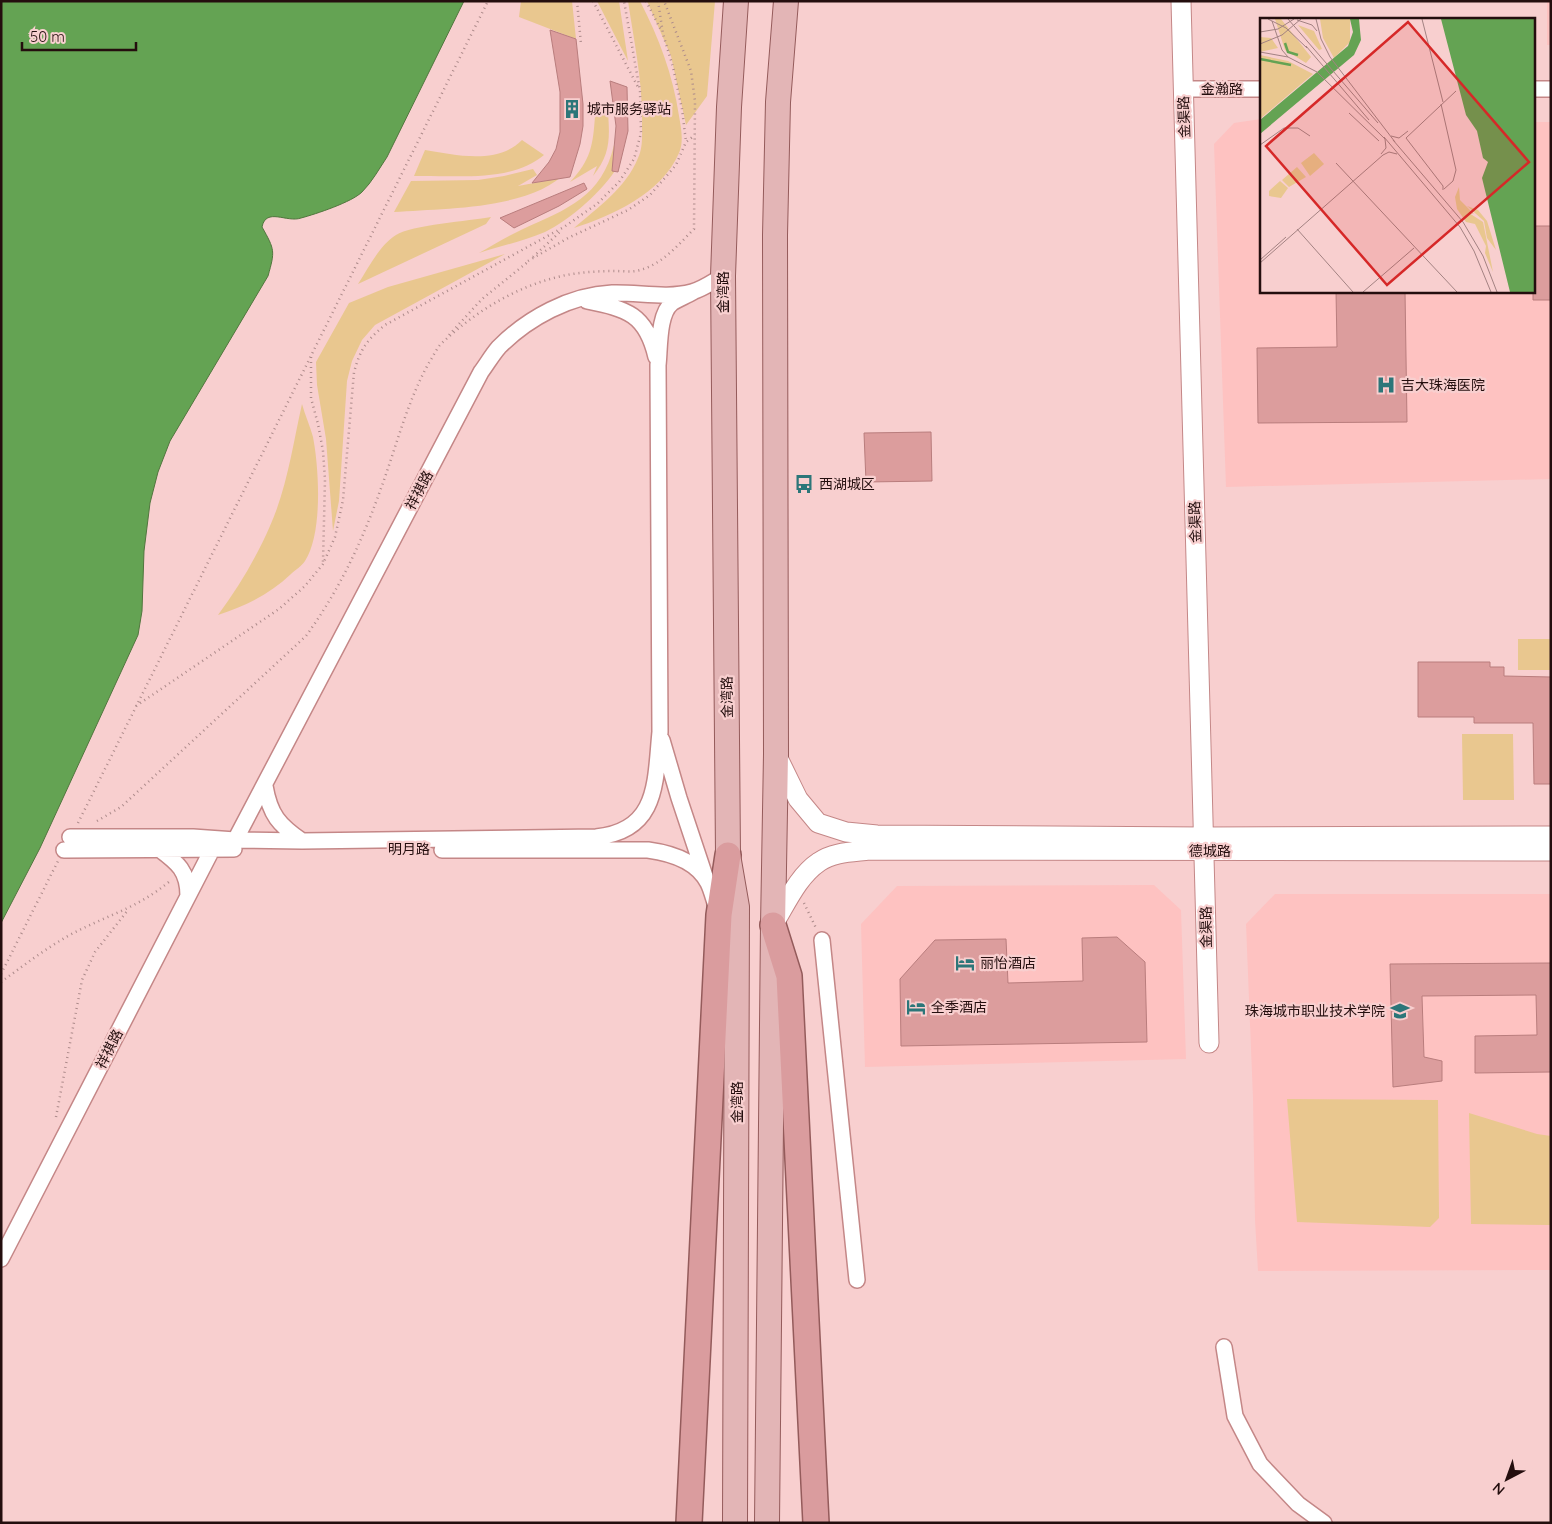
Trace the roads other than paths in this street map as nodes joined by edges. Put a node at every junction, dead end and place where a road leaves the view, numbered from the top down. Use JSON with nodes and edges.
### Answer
{"nodes":[{"id":1,"x":736,"y":1,"type":"edge"},
{"id":2,"x":786,"y":1,"type":"edge"},
{"id":3,"x":1181,"y":1,"type":"edge"},
{"id":4,"x":1183,"y":89,"type":"junction"},
{"id":5,"x":1260,"y":89,"type":"edge"},
{"id":6,"x":1534,"y":89,"type":"edge"},
{"id":7,"x":1551,"y":90,"type":"edge"},
{"id":8,"x":723,"y":276,"type":"junction"},
{"id":9,"x":693,"y":292,"type":"junction"},
{"id":10,"x":580,"y":299,"type":"junction"},
{"id":11,"x":658,"y":365,"type":"junction"},
{"id":12,"x":660,"y":732,"type":"junction"},
{"id":13,"x":776,"y":754,"type":"junction"},
{"id":14,"x":265,"y":786,"type":"junction"},
{"id":15,"x":1551,"y":836,"type":"edge"},
{"id":16,"x":302,"y":841,"type":"junction"},
{"id":17,"x":873,"y":843,"type":"junction"},
{"id":18,"x":215,"y":844,"type":"junction"},
{"id":19,"x":1205,"y":844,"type":"junction"},
{"id":20,"x":233,"y":845,"type":"junction"},
{"id":21,"x":159,"y":849,"type":"junction"},
{"id":22,"x":1551,"y":852,"type":"edge"},
{"id":23,"x":728,"y":855,"type":"junction"},
{"id":24,"x":708,"y":882,"type":"junction"},
{"id":25,"x":188,"y":896,"type":"junction"},
{"id":26,"x":719,"y":916,"type":"junction"},
{"id":27,"x":773,"y":925,"type":"junction"},
{"id":28,"x":822,"y":940,"type":"road end"},
{"id":29,"x":1209,"y":1043,"type":"dead end"},
{"id":30,"x":1,"y":1259,"type":"edge"},
{"id":31,"x":858,"y":1280,"type":"dead end"},
{"id":32,"x":1224,"y":1347,"type":"dead end"},
{"id":33,"x":689,"y":1523,"type":"edge"},
{"id":34,"x":735,"y":1523,"type":"edge"},
{"id":35,"x":767,"y":1523,"type":"edge"},
{"id":36,"x":816,"y":1523,"type":"edge"},
{"id":37,"x":1324,"y":1523,"type":"edge"}],
"edges":[{"from":1,"to":8,"type":"main road","name":"金湾路"},
{"from":2,"to":13,"type":"main road"},
{"from":3,"to":4,"type":"street","name":"金渠路"},
{"from":4,"to":5,"type":"street","name":"金瀚路"},
{"from":4,"to":19,"type":"street","name":"金渠路"},
{"from":6,"to":7,"type":"street"},
{"from":8,"to":9,"type":"street","name":"祥祺路"},
{"from":8,"to":23,"type":"main road","name":"金湾路"},
{"from":9,"to":10,"type":"street","name":"祥祺路"},
{"from":9,"to":11,"type":"street"},
{"from":10,"to":11,"type":"street"},
{"from":10,"to":14,"type":"street","name":"祥祺路"},
{"from":11,"to":12,"type":"street"},
{"from":12,"to":16,"type":"street","name":"明月路"},
{"from":12,"to":24,"type":"street"},
{"from":13,"to":17,"type":"street"},
{"from":13,"to":27,"type":"main road"},
{"from":14,"to":16,"type":"street"},
{"from":14,"to":20,"type":"street","name":"祥祺路"},
{"from":15,"to":19,"type":"street","name":"德城路"},
{"from":16,"to":20,"type":"street","name":"明月路"},
{"from":17,"to":19,"type":"street","name":"德城路"},
{"from":17,"to":27,"type":"street"},
{"from":18,"to":20,"type":"street","name":"明月路"},
{"from":18,"to":21,"type":"street","name":"明月路"},
{"from":18,"to":21,"type":"street","name":"明月路"},
{"from":18,"to":25,"type":"street","name":"祥祺路"},
{"from":19,"to":22,"type":"street","name":"德城路"},
{"from":19,"to":29,"type":"street","name":"金渠路"},
{"from":20,"to":24,"type":"street","name":"明月路"},
{"from":21,"to":25,"type":"street"},
{"from":23,"to":26,"type":"highway"},
{"from":23,"to":34,"type":"main road","name":"金湾路"},
{"from":24,"to":26,"type":"street","name":"明月路"},
{"from":25,"to":30,"type":"street","name":"祥祺路"},
{"from":26,"to":33,"type":"highway"},
{"from":27,"to":35,"type":"main road"},
{"from":27,"to":36,"type":"highway"},
{"from":28,"to":31,"type":"street"},
{"from":32,"to":37,"type":"street"}]}
